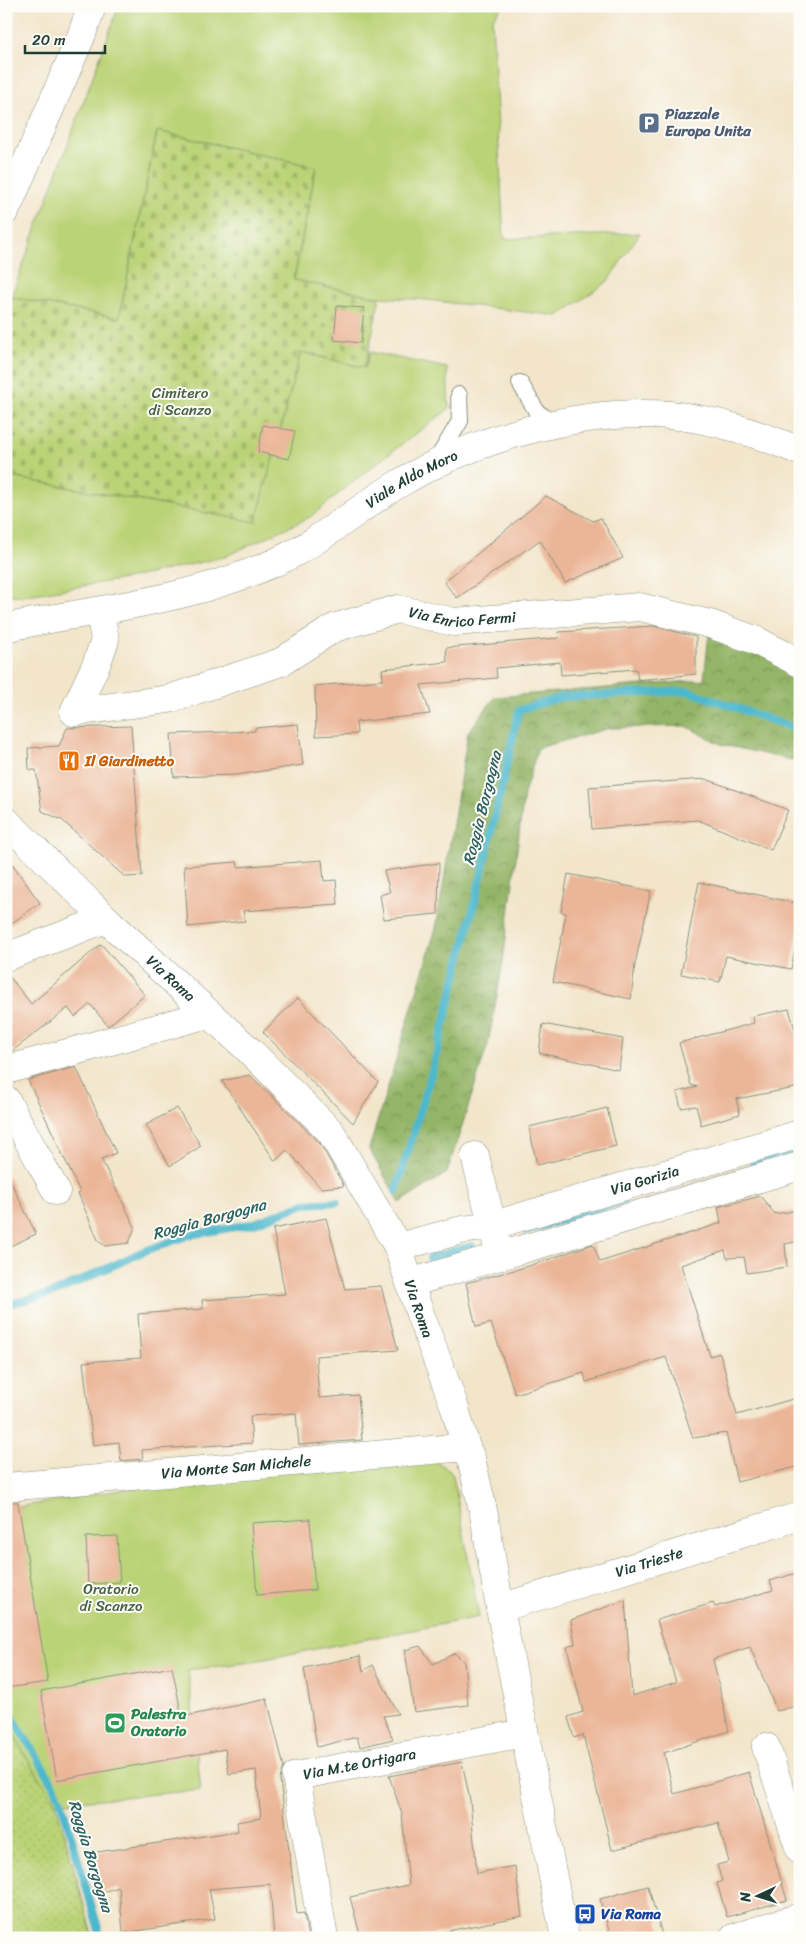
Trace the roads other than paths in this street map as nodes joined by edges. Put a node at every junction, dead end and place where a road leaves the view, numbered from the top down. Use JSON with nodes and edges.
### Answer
{"nodes":[{"id":1,"x":92,"y":6,"type":"edge"},
{"id":2,"x":6,"y":210,"type":"edge"},
{"id":3,"x":520,"y":383,"type":"dead end"},
{"id":4,"x":459,"y":395,"type":"dead end"},
{"id":5,"x":553,"y":423,"type":"junction"},
{"id":6,"x":800,"y":451,"type":"edge"},
{"id":7,"x":433,"y":466,"type":"junction"},
{"id":8,"x":100,"y":611,"type":"junction"},
{"id":9,"x":6,"y":613,"type":"edge"},
{"id":10,"x":36,"y":621,"type":"junction"},
{"id":11,"x":6,"y":628,"type":"edge"},
{"id":12,"x":800,"y":663,"type":"edge"},
{"id":13,"x":6,"y":821,"type":"edge"},
{"id":14,"x":106,"y":919,"type":"junction"},
{"id":15,"x":6,"y":957,"type":"edge"},
{"id":16,"x":208,"y":1014,"type":"junction"},
{"id":17,"x":6,"y":1070,"type":"edge"},
{"id":18,"x":6,"y":1100,"type":"edge"},
{"id":19,"x":800,"y":1134,"type":"edge"},
{"id":20,"x":475,"y":1156,"type":"dead end"},
{"id":21,"x":800,"y":1166,"type":"edge"},
{"id":22,"x":56,"y":1191,"type":"dead end"},
{"id":23,"x":491,"y":1226,"type":"junction"},
{"id":24,"x":398,"y":1247,"type":"junction"},
{"id":25,"x":503,"y":1256,"type":"junction"},
{"id":26,"x":410,"y":1283,"type":"junction"},
{"id":27,"x":466,"y":1447,"type":"junction"},
{"id":28,"x":6,"y":1487,"type":"edge"},
{"id":29,"x":800,"y":1516,"type":"edge"},
{"id":30,"x":500,"y":1608,"type":"junction"},
{"id":31,"x":524,"y":1733,"type":"junction"},
{"id":32,"x":766,"y":1747,"type":"dead end"},
{"id":33,"x":800,"y":1850,"type":"edge"},
{"id":34,"x":800,"y":1917,"type":"edge"},
{"id":35,"x":324,"y":1938,"type":"edge"},
{"id":36,"x":565,"y":1938,"type":"edge"},
{"id":37,"x":733,"y":1938,"type":"edge"}],
"edges":[{"from":1,"to":2,"type":"street"},
{"from":3,"to":5,"type":"lane"},
{"from":4,"to":7,"type":"lane"},
{"from":5,"to":6,"type":"street","name":"Viale Aldo Moro"},
{"from":5,"to":7,"type":"street","name":"Viale Aldo Moro"},
{"from":7,"to":8,"type":"street","name":"Viale Aldo Moro"},
{"from":8,"to":10,"type":"street","name":"Viale Aldo Moro"},
{"from":8,"to":12,"type":"street","name":"Via Enrico Fermi"},
{"from":9,"to":10,"type":"street","name":"Viale Aldo Moro"},
{"from":10,"to":11,"type":"street","name":"Viale Aldo Moro"},
{"from":13,"to":14,"type":"street","name":"Via Roma"},
{"from":14,"to":15,"type":"street"},
{"from":14,"to":16,"type":"street","name":"Via Roma"},
{"from":16,"to":17,"type":"street"},
{"from":16,"to":24,"type":"street","name":"Via Roma"},
{"from":18,"to":22,"type":"street"},
{"from":19,"to":23,"type":"street","name":"Via Gorizia"},
{"from":20,"to":23,"type":"street"},
{"from":21,"to":25,"type":"street","name":"Via Gorizia"},
{"from":23,"to":24,"type":"street","name":"Via Gorizia"},
{"from":23,"to":25,"type":"street"},
{"from":24,"to":26,"type":"street","name":"Via Roma"},
{"from":25,"to":26,"type":"street","name":"Via Gorizia"},
{"from":26,"to":27,"type":"street","name":"Via Roma"},
{"from":27,"to":28,"type":"street","name":"Via Monte San Michele"},
{"from":27,"to":30,"type":"street","name":"Via Roma"},
{"from":29,"to":30,"type":"street","name":"Via Trieste"},
{"from":30,"to":31,"type":"street","name":"Via Roma"},
{"from":31,"to":35,"type":"street","name":"Via M.te Ortigara"},
{"from":31,"to":36,"type":"street","name":"Via Roma"},
{"from":32,"to":33,"type":"street"},
{"from":34,"to":37,"type":"street"}]}
